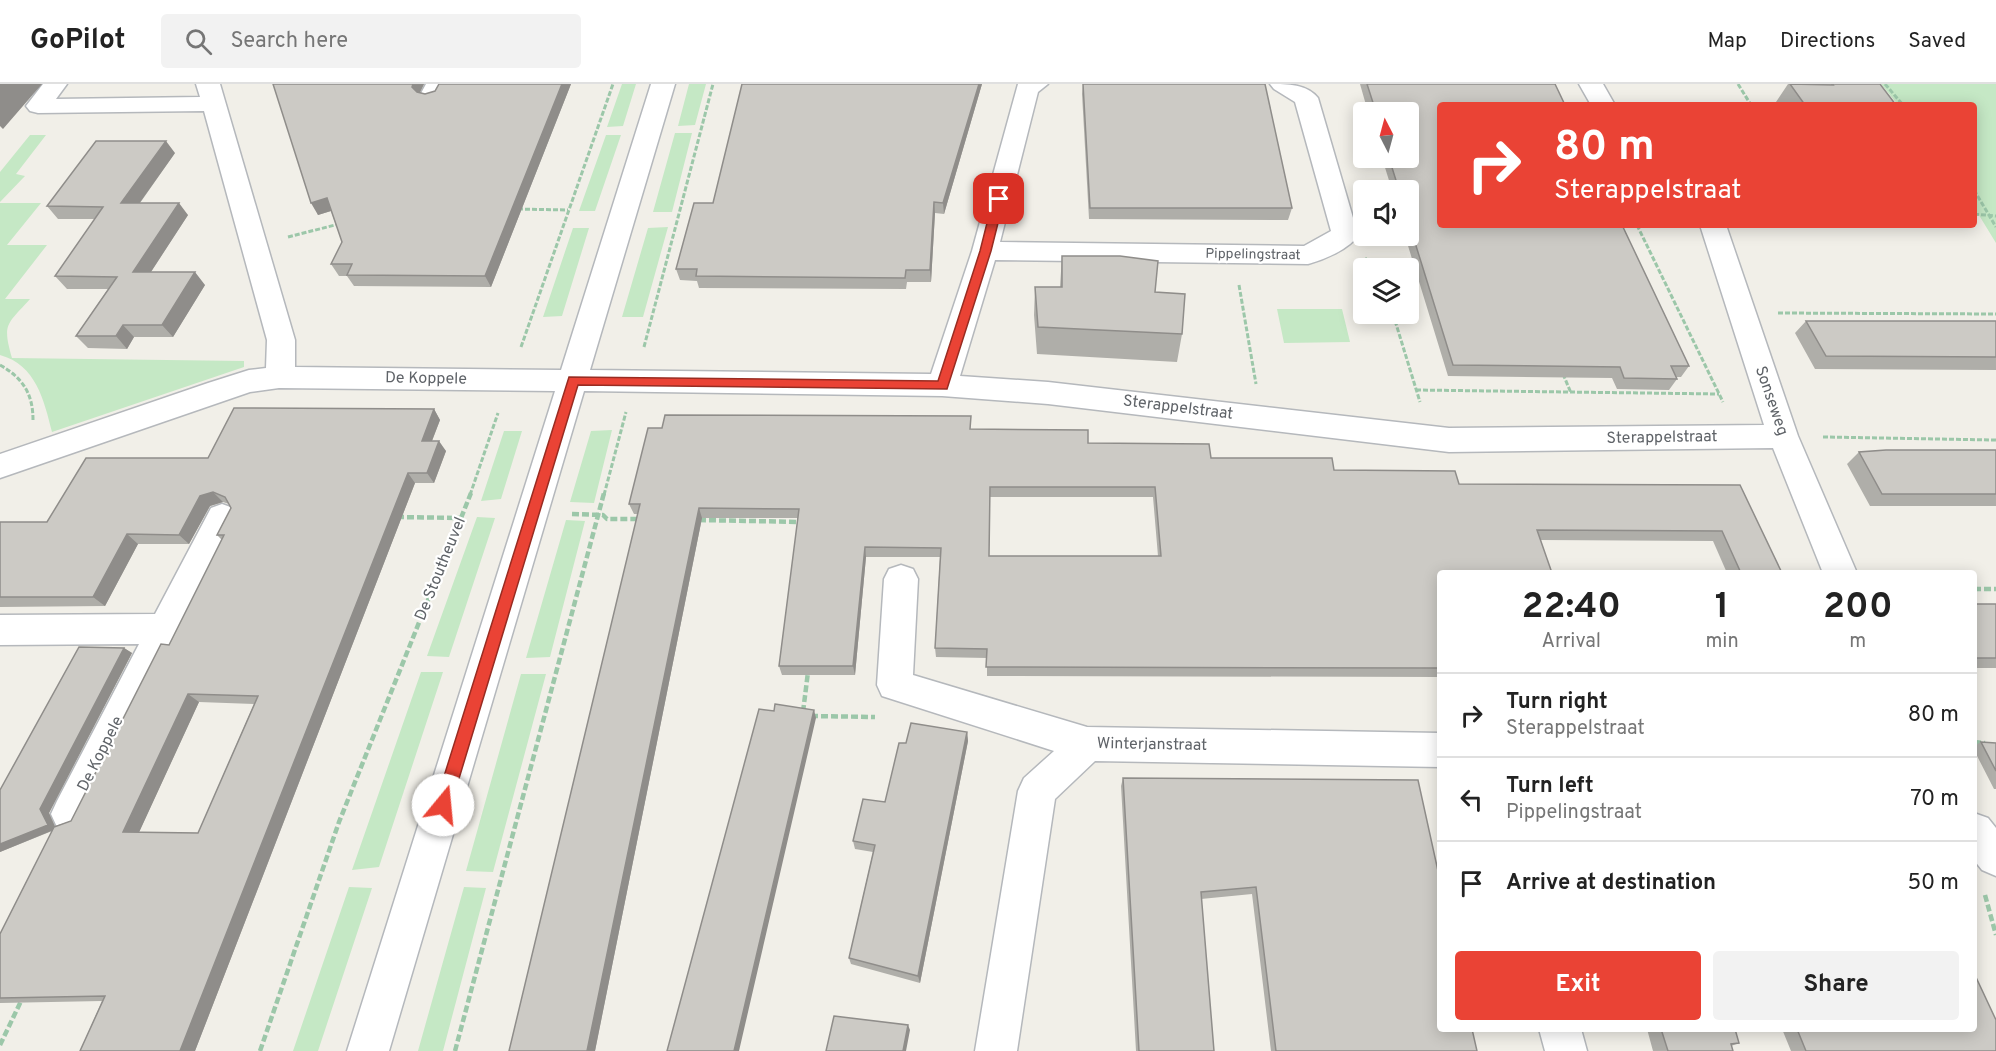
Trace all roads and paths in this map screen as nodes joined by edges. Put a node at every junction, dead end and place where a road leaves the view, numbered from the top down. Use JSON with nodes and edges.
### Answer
{"nodes":[{"id":1,"x":55,"y":84,"type":"edge"},
{"id":2,"x":613,"y":84,"type":"edge"},
{"id":3,"x":663,"y":84,"type":"edge"},
{"id":4,"x":713,"y":84,"type":"edge"},
{"id":5,"x":1036,"y":84,"type":"edge"},
{"id":6,"x":1282,"y":84,"type":"edge"},
{"id":7,"x":1591,"y":84,"type":"edge"},
{"id":8,"x":1738,"y":84,"type":"edge"},
{"id":9,"x":1885,"y":84,"type":"edge"},
{"id":10,"x":212,"y":94,"type":"edge"},
{"id":11,"x":1601,"y":102,"type":"edge"},
{"id":12,"x":1749,"y":102,"type":"edge"},
{"id":13,"x":1900,"y":102,"type":"edge"},
{"id":14,"x":1977,"y":195,"type":"edge"},
{"id":15,"x":510,"y":209,"type":"edge"},
{"id":16,"x":568,"y":210,"type":"junction"},
{"id":17,"x":1977,"y":214,"type":"edge"},
{"id":18,"x":1989,"y":214,"type":"junction"},
{"id":19,"x":1996,"y":216,"type":"edge"},
{"id":20,"x":346,"y":222,"type":"edge"},
{"id":21,"x":1996,"y":227,"type":"edge"},
{"id":22,"x":1638,"y":228,"type":"edge"},
{"id":23,"x":1714,"y":228,"type":"edge"},
{"id":24,"x":255,"y":245,"type":"junction"},
{"id":25,"x":985,"y":251,"type":"junction"},
{"id":26,"x":1234,"y":255,"type":"junction"},
{"id":27,"x":1742,"y":313,"type":"junction"},
{"id":28,"x":1996,"y":314,"type":"edge"},
{"id":29,"x":1396,"y":324,"type":"edge"},
{"id":30,"x":0,"y":365,"type":"edge"},
{"id":31,"x":1562,"y":370,"type":"edge"},
{"id":32,"x":279,"y":377,"type":"junction"},
{"id":33,"x":510,"y":380,"type":"junction"},
{"id":34,"x":573,"y":380,"type":"junction"},
{"id":35,"x":635,"y":381,"type":"junction"},
{"id":36,"x":942,"y":385,"type":"junction"},
{"id":37,"x":1416,"y":390,"type":"junction"},
{"id":38,"x":1570,"y":393,"type":"junction"},
{"id":39,"x":1719,"y":394,"type":"junction"},
{"id":40,"x":1262,"y":418,"type":"junction"},
{"id":41,"x":1783,"y":436,"type":"junction"},
{"id":42,"x":1740,"y":437,"type":"junction"},
{"id":43,"x":1431,"y":438,"type":"junction"},
{"id":44,"x":1996,"y":440,"type":"edge"},
{"id":45,"x":32,"y":454,"type":"junction"},
{"id":46,"x":0,"y":466,"type":"edge"},
{"id":47,"x":532,"y":514,"type":"junction"},
{"id":48,"x":597,"y":515,"type":"junction"},
{"id":49,"x":222,"y":517,"type":"dead end"},
{"id":50,"x":390,"y":517,"type":"edge"},
{"id":51,"x":462,"y":518,"type":"junction"},
{"id":52,"x":642,"y":519,"type":"edge"},
{"id":53,"x":688,"y":520,"type":"edge"},
{"id":54,"x":803,"y":522,"type":"edge"},
{"id":55,"x":1839,"y":570,"type":"edge"},
{"id":56,"x":901,"y":579,"type":"dead end"},
{"id":57,"x":1977,"y":589,"type":"edge"},
{"id":58,"x":1996,"y":589,"type":"edge"},
{"id":59,"x":164,"y":629,"type":"junction"},
{"id":60,"x":0,"y":630,"type":"edge"},
{"id":61,"x":808,"y":670,"type":"edge"},
{"id":62,"x":895,"y":685,"type":"junction"},
{"id":63,"x":793,"y":715,"type":"edge"},
{"id":64,"x":802,"y":716,"type":"junction"},
{"id":65,"x":1977,"y":742,"type":"edge"},
{"id":66,"x":1996,"y":743,"type":"edge"},
{"id":67,"x":1087,"y":744,"type":"junction"},
{"id":68,"x":1437,"y":750,"type":"edge"},
{"id":69,"x":70,"y":814,"type":"dead end"},
{"id":70,"x":1977,"y":835,"type":"edge"},
{"id":71,"x":1996,"y":857,"type":"edge"},
{"id":72,"x":25,"y":993,"type":"edge"},
{"id":73,"x":1561,"y":1032,"type":"edge"},
{"id":74,"x":0,"y":1045,"type":"edge"},
{"id":75,"x":260,"y":1051,"type":"edge"},
{"id":76,"x":368,"y":1051,"type":"edge"},
{"id":77,"x":455,"y":1051,"type":"edge"},
{"id":78,"x":996,"y":1051,"type":"edge"},
{"id":79,"x":1566,"y":1051,"type":"edge"}],
"edges":[{"from":1,"to":10,"type":"street"},
{"from":2,"to":16,"type":"path","name":"De Stoutheuvel"},
{"from":3,"to":34,"type":"street"},
{"from":4,"to":35,"type":"path"},
{"from":5,"to":25,"type":"street"},
{"from":6,"to":26,"type":"street","name":"Pippelingstraat"},
{"from":7,"to":11,"type":"street"},
{"from":8,"to":12,"type":"path"},
{"from":9,"to":13,"type":"path"},
{"from":10,"to":24,"type":"street"},
{"from":14,"to":18,"type":"path"},
{"from":15,"to":16,"type":"path"},
{"from":16,"to":33,"type":"path","name":"De Stoutheuvel"},
{"from":17,"to":18,"type":"path"},
{"from":18,"to":19,"type":"path"},
{"from":18,"to":21,"type":"path"},
{"from":20,"to":24,"type":"path"},
{"from":22,"to":39,"type":"path"},
{"from":23,"to":27,"type":"street","name":"Sonseweg"},
{"from":24,"to":32,"type":"street"},
{"from":25,"to":26,"type":"street","name":"Pippelingstraat"},
{"from":25,"to":36,"type":"street"},
{"from":26,"to":40,"type":"path"},
{"from":27,"to":28,"type":"path"},
{"from":27,"to":41,"type":"street","name":"Sonseweg"},
{"from":29,"to":37,"type":"path"},
{"from":30,"to":45,"type":"path"},
{"from":31,"to":38,"type":"path"},
{"from":32,"to":33,"type":"street","name":"De Koppele"},
{"from":32,"to":45,"type":"street","name":"De Koppele"},
{"from":33,"to":34,"type":"street","name":"De Koppele"},
{"from":33,"to":51,"type":"path","name":"De Stoutheuvel"},
{"from":34,"to":35,"type":"street","name":"Sterappelstraat"},
{"from":34,"to":47,"type":"street"},
{"from":35,"to":36,"type":"street","name":"Sterappelstraat"},
{"from":35,"to":48,"type":"path"},
{"from":36,"to":40,"type":"street","name":"Sterappelstraat"},
{"from":37,"to":38,"type":"path"},
{"from":37,"to":43,"type":"path"},
{"from":38,"to":39,"type":"path"},
{"from":39,"to":42,"type":"path"},
{"from":40,"to":43,"type":"street","name":"Sterappelstraat"},
{"from":41,"to":42,"type":"street","name":"Sterappelstraat"},
{"from":41,"to":44,"type":"path"},
{"from":41,"to":55,"type":"street","name":"Sonseweg"},
{"from":42,"to":43,"type":"street","name":"Sterappelstraat"},
{"from":45,"to":46,"type":"street","name":"De Koppele"},
{"from":47,"to":48,"type":"path"},
{"from":47,"to":76,"type":"street"},
{"from":48,"to":52,"type":"path"},
{"from":48,"to":77,"type":"path"},
{"from":49,"to":59,"type":"street","name":"De Koppele"},
{"from":50,"to":51,"type":"path"},
{"from":51,"to":75,"type":"path","name":"De Stoutheuvel"},
{"from":53,"to":54,"type":"path"},
{"from":56,"to":62,"type":"street"},
{"from":57,"to":58,"type":"path"},
{"from":59,"to":60,"type":"street"},
{"from":59,"to":69,"type":"street","name":"De Koppele"},
{"from":61,"to":64,"type":"path"},
{"from":62,"to":64,"type":"path"},
{"from":62,"to":67,"type":"street"},
{"from":63,"to":64,"type":"path"},
{"from":65,"to":66,"type":"path"},
{"from":67,"to":68,"type":"street","name":"Winterjanstraat"},
{"from":67,"to":78,"type":"street","name":"Winterjanstraat"},
{"from":70,"to":71,"type":"street"},
{"from":72,"to":74,"type":"path"},
{"from":73,"to":79,"type":"street"}]}
